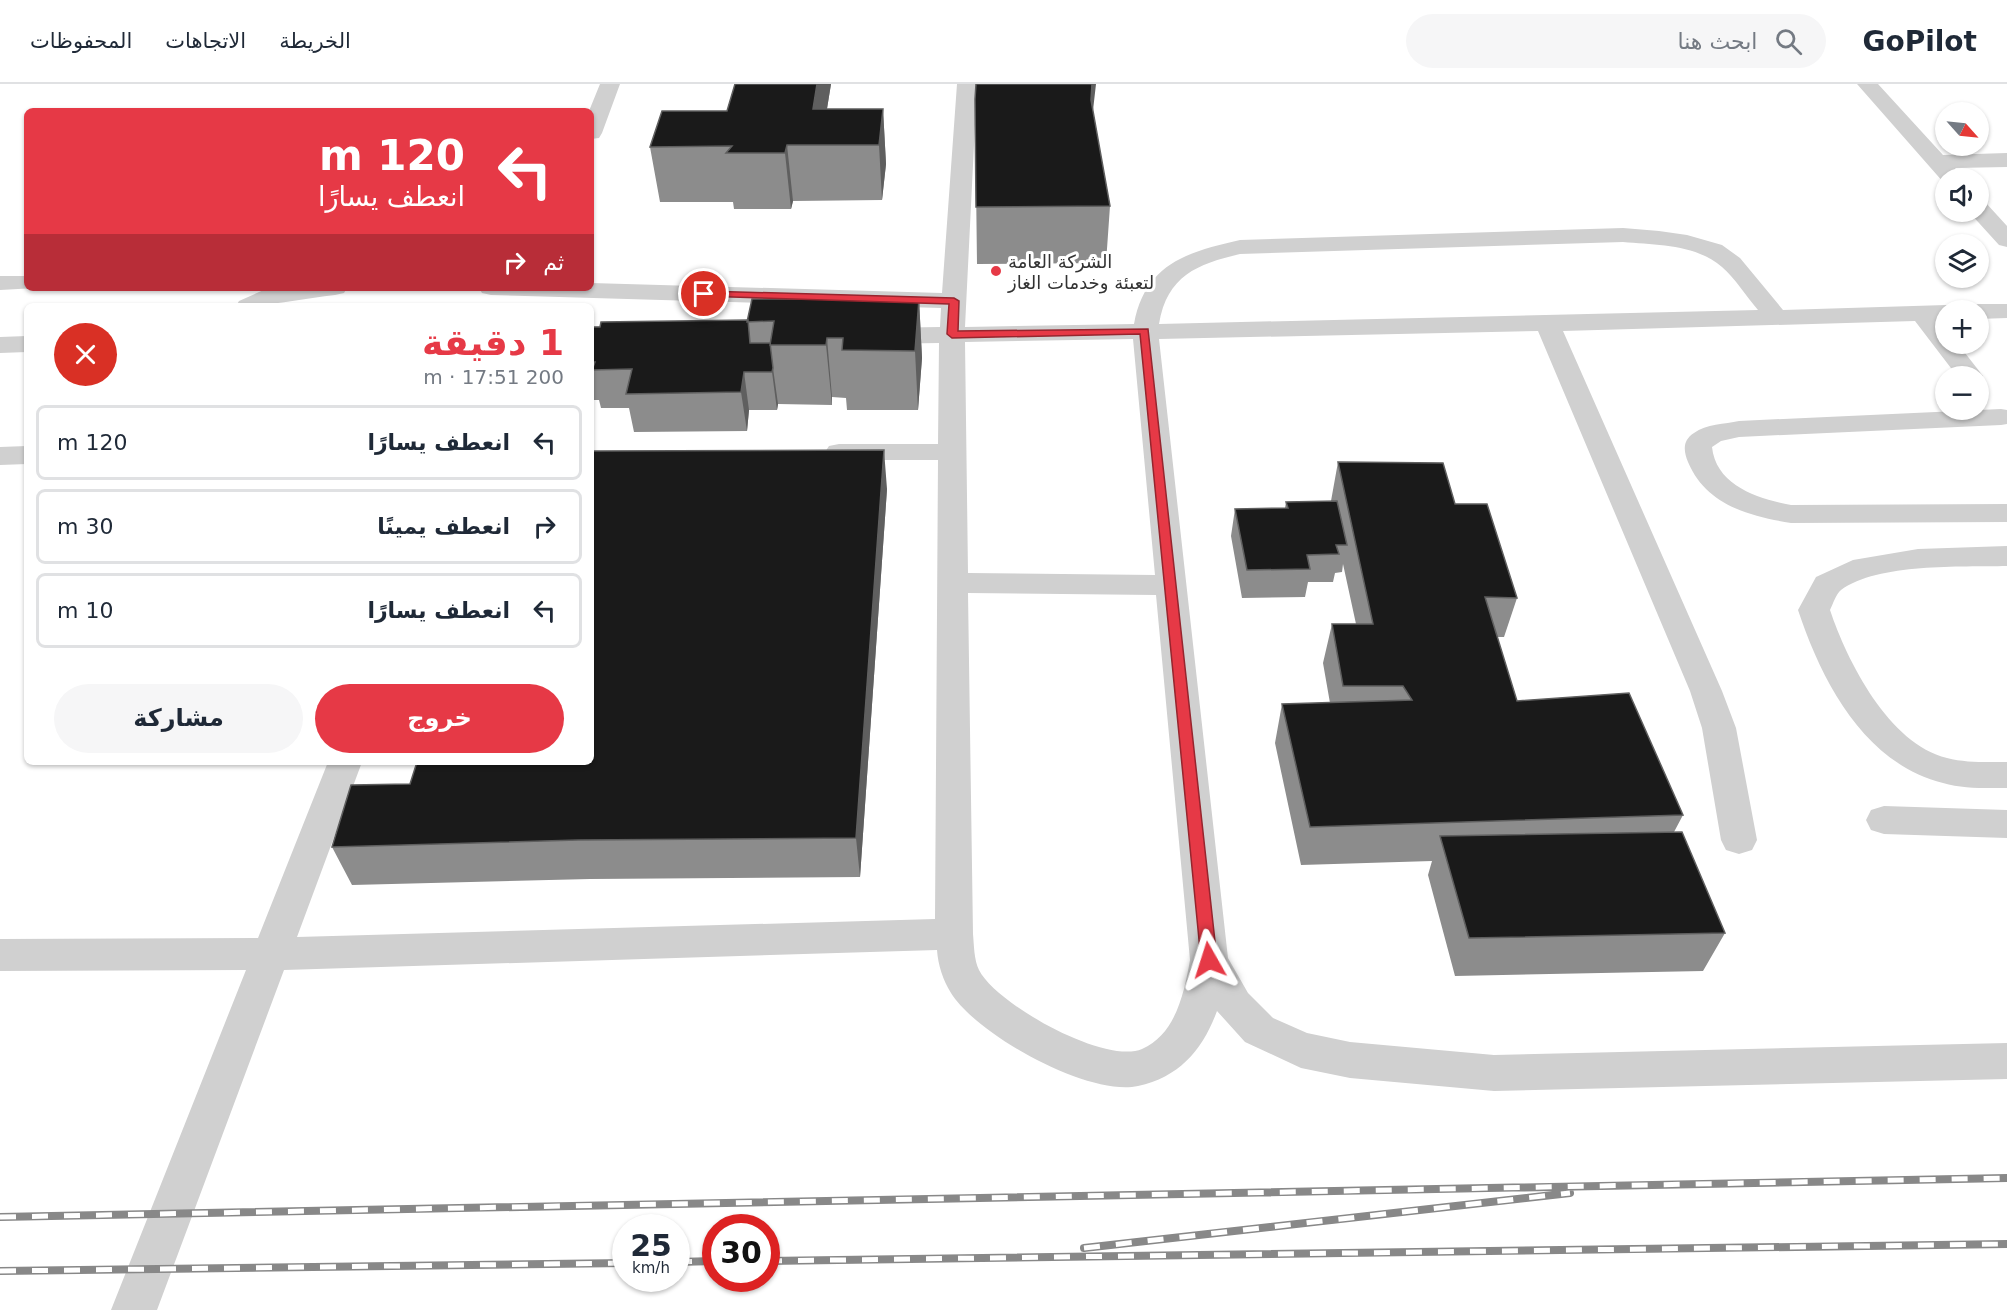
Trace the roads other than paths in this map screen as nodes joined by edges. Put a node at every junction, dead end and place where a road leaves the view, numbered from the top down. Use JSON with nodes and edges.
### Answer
{"nodes":[{"id":1,"x":610,"y":84,"type":"edge"},
{"id":2,"x":967,"y":84,"type":"edge"},
{"id":3,"x":1867,"y":84,"type":"edge"},
{"id":4,"x":594,"y":125,"type":"edge"},
{"id":5,"x":2007,"y":160,"type":"edge"},
{"id":6,"x":1937,"y":162,"type":"junction"},
{"id":7,"x":1943,"y":168,"type":"edge"},
{"id":8,"x":1989,"y":220,"type":"edge"},
{"id":9,"x":2007,"y":240,"type":"edge"},
{"id":10,"x":0,"y":283,"type":"edge"},
{"id":11,"x":24,"y":283,"type":"edge"},
{"id":12,"x":304,"y":291,"type":"edge"},
{"id":13,"x":508,"y":291,"type":"edge"},
{"id":14,"x":526,"y":294,"type":"edge"},
{"id":15,"x":954,"y":301,"type":"junction"},
{"id":16,"x":254,"y":303,"type":"edge"},
{"id":17,"x":1989,"y":312,"type":"edge"},
{"id":18,"x":2007,"y":312,"type":"edge"},
{"id":19,"x":1934,"y":313,"type":"edge"},
{"id":20,"x":1776,"y":317,"type":"junction"},
{"id":21,"x":1547,"y":323,"type":"junction"},
{"id":22,"x":1145,"y":331,"type":"junction"},
{"id":23,"x":952,"y":334,"type":"junction"},
{"id":24,"x":859,"y":336,"type":"edge"},
{"id":25,"x":24,"y":344,"type":"edge"},
{"id":26,"x":0,"y":345,"type":"edge"},
{"id":27,"x":1964,"y":366,"type":"edge"},
{"id":28,"x":1989,"y":402,"type":"edge"},
{"id":29,"x":2004,"y":421,"type":"edge"},
{"id":30,"x":952,"y":452,"type":"junction"},
{"id":31,"x":813,"y":453,"type":"edge"},
{"id":32,"x":24,"y":455,"type":"edge"},
{"id":33,"x":0,"y":456,"type":"edge"},
{"id":34,"x":2007,"y":513,"type":"edge"},
{"id":35,"x":2007,"y":556,"type":"edge"},
{"id":36,"x":953,"y":583,"type":"junction"},
{"id":37,"x":1171,"y":585,"type":"junction"},
{"id":38,"x":344,"y":765,"type":"edge"},
{"id":39,"x":2007,"y":775,"type":"edge"},
{"id":40,"x":1884,"y":820,"type":"dead end"},
{"id":41,"x":2007,"y":824,"type":"edge"},
{"id":42,"x":1739,"y":840,"type":"dead end"},
{"id":43,"x":954,"y":934,"type":"junction"},
{"id":44,"x":271,"y":954,"type":"junction"},
{"id":45,"x":0,"y":955,"type":"edge"},
{"id":46,"x":1209,"y":960,"type":"junction"},
{"id":47,"x":2007,"y":1061,"type":"edge"},
{"id":48,"x":134,"y":1310,"type":"edge"}],
"edges":[{"from":1,"to":4,"type":"street"},
{"from":2,"to":15,"type":"street"},
{"from":3,"to":6,"type":"street"},
{"from":5,"to":6,"type":"street"},
{"from":6,"to":7,"type":"street"},
{"from":8,"to":9,"type":"street"},
{"from":10,"to":11,"type":"street"},
{"from":12,"to":16,"type":"street"},
{"from":13,"to":14,"type":"street"},
{"from":14,"to":15,"type":"street"},
{"from":15,"to":23,"type":"street"},
{"from":17,"to":18,"type":"street"},
{"from":19,"to":20,"type":"street"},
{"from":19,"to":27,"type":"street"},
{"from":20,"to":21,"type":"street"},
{"from":20,"to":22,"type":"street"},
{"from":21,"to":22,"type":"street"},
{"from":21,"to":42,"type":"street"},
{"from":22,"to":23,"type":"street"},
{"from":22,"to":37,"type":"street"},
{"from":23,"to":24,"type":"street"},
{"from":23,"to":30,"type":"street"},
{"from":25,"to":26,"type":"street"},
{"from":28,"to":29,"type":"street"},
{"from":29,"to":34,"type":"street"},
{"from":30,"to":31,"type":"street"},
{"from":30,"to":36,"type":"street"},
{"from":32,"to":33,"type":"street"},
{"from":35,"to":39,"type":"street"},
{"from":36,"to":37,"type":"street"},
{"from":36,"to":43,"type":"street"},
{"from":37,"to":46,"type":"street"},
{"from":38,"to":44,"type":"street"},
{"from":40,"to":41,"type":"street"},
{"from":43,"to":44,"type":"street"},
{"from":43,"to":46,"type":"street"},
{"from":44,"to":45,"type":"street"},
{"from":44,"to":48,"type":"street"},
{"from":46,"to":47,"type":"street"}]}
